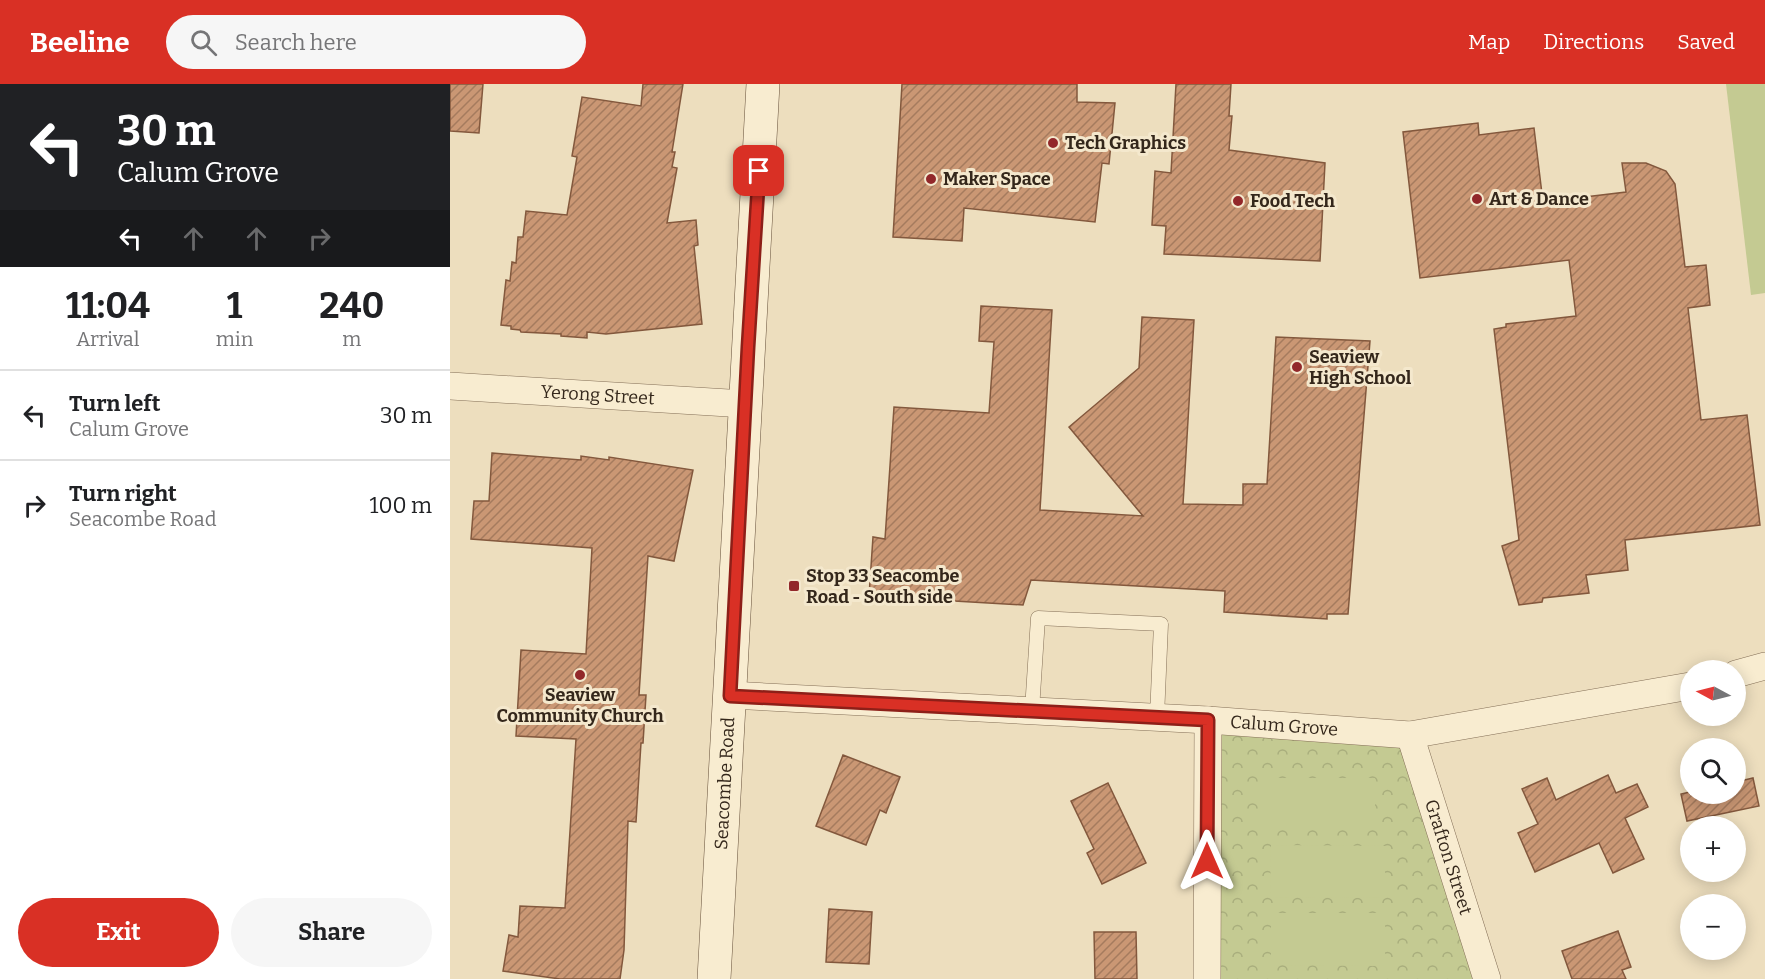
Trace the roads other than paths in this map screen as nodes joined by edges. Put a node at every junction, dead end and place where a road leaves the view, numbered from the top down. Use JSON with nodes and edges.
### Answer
{"nodes":[{"id":1,"x":764,"y":84,"type":"edge"},
{"id":2,"x":450,"y":386,"type":"edge"},
{"id":3,"x":745,"y":404,"type":"junction"},
{"id":4,"x":1765,"y":666,"type":"edge"},
{"id":5,"x":1746,"y":671,"type":"edge"},
{"id":6,"x":1680,"y":688,"type":"edge"},
{"id":7,"x":730,"y":696,"type":"junction"},
{"id":8,"x":1032,"y":710,"type":"junction"},
{"id":9,"x":1157,"y":717,"type":"junction"},
{"id":10,"x":1208,"y":720,"type":"junction"},
{"id":11,"x":1410,"y":735,"type":"junction"},
{"id":12,"x":714,"y":979,"type":"edge"},
{"id":13,"x":1207,"y":979,"type":"edge"},
{"id":14,"x":1487,"y":979,"type":"edge"}],
"edges":[{"from":1,"to":3,"type":"main road","name":"Seacombe Road"},
{"from":2,"to":3,"type":"street","name":"Yerong Street"},
{"from":3,"to":7,"type":"main road","name":"Seacombe Road"},
{"from":4,"to":5,"type":"street"},
{"from":6,"to":11,"type":"street","name":"Calum Grove"},
{"from":7,"to":8,"type":"street","name":"Calum Grove"},
{"from":7,"to":12,"type":"main road","name":"Seacombe Road"},
{"from":8,"to":9,"type":"street","name":"Calum Grove"},
{"from":8,"to":9,"type":"lane"},
{"from":9,"to":10,"type":"street","name":"Calum Grove"},
{"from":10,"to":11,"type":"street","name":"Calum Grove"},
{"from":10,"to":13,"type":"street"},
{"from":11,"to":14,"type":"street","name":"Grafton Street"}]}
